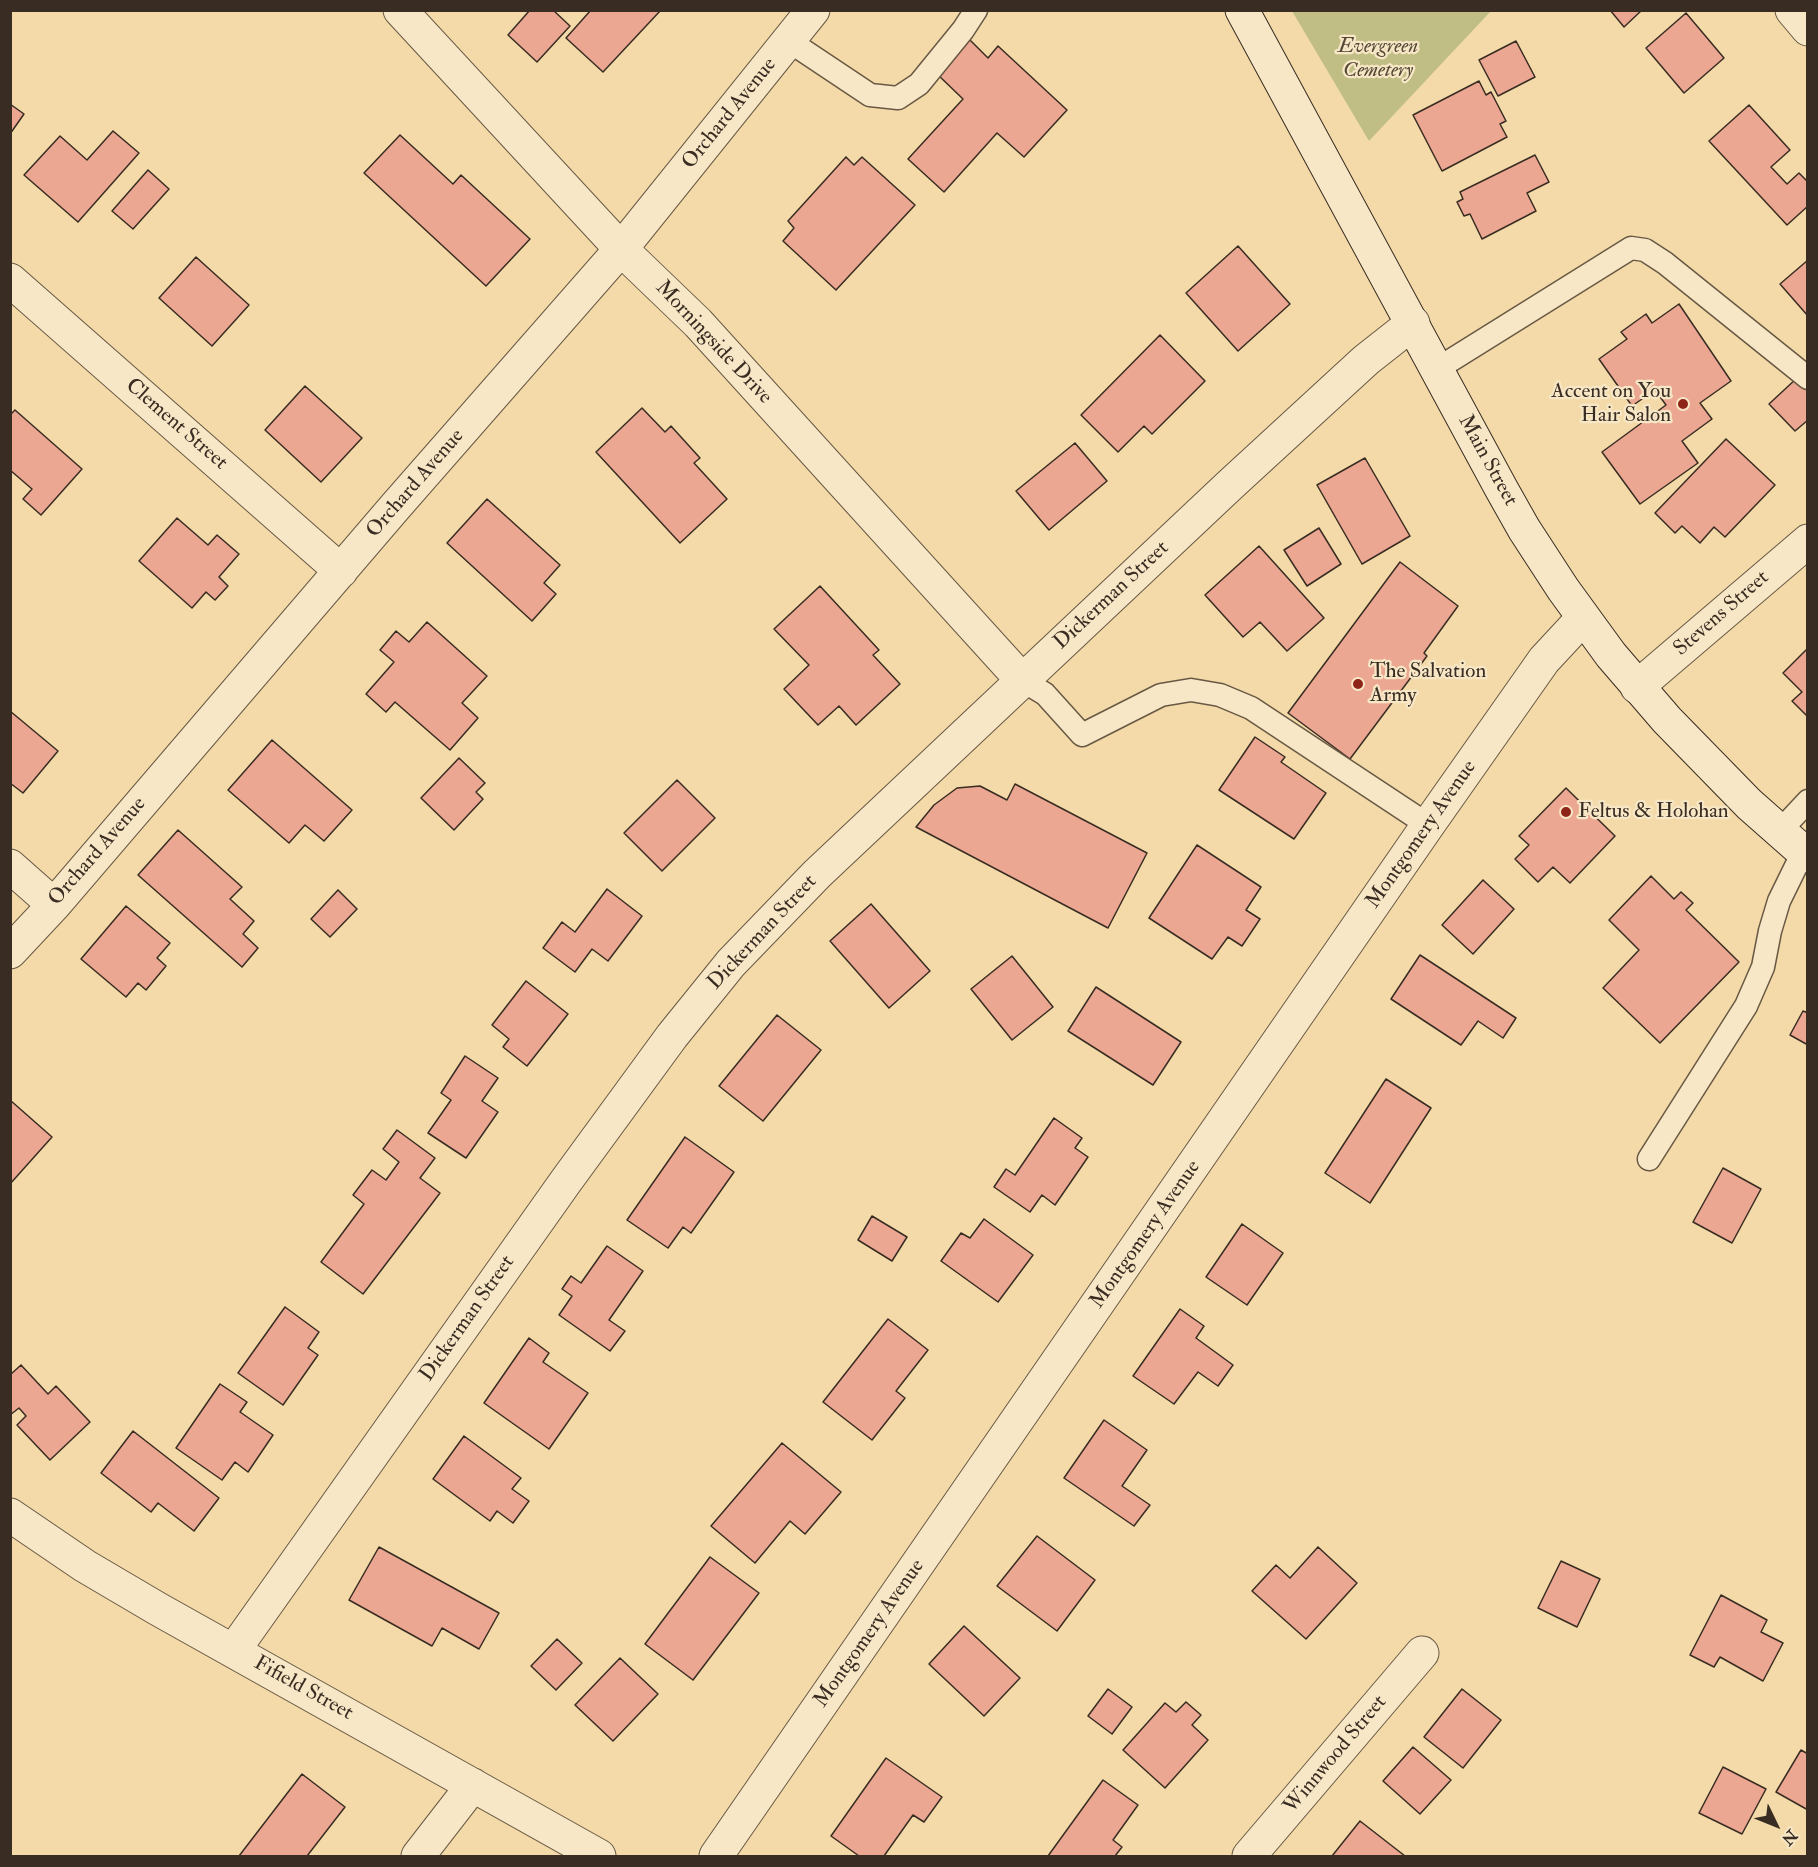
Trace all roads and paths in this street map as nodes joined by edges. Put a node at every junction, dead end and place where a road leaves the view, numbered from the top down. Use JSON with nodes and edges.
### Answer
{"nodes":[{"id":1,"x":400,"y":10,"type":"edge"},
{"id":2,"x":813,"y":10,"type":"edge"},
{"id":3,"x":976,"y":10,"type":"edge"},
{"id":4,"x":1242,"y":10,"type":"edge"},
{"id":5,"x":1792,"y":10,"type":"edge"},
{"id":6,"x":1808,"y":29,"type":"edge"},
{"id":7,"x":789,"y":41,"type":"junction"},
{"id":8,"x":621,"y":249,"type":"junction"},
{"id":9,"x":10,"y":280,"type":"edge"},
{"id":10,"x":1413,"y":323,"type":"junction"},
{"id":11,"x":1437,"y":369,"type":"junction"},
{"id":12,"x":1808,"y":378,"type":"edge"},
{"id":13,"x":1808,"y":541,"type":"edge"},
{"id":14,"x":341,"y":571,"type":"junction"},
{"id":15,"x":1583,"y":618,"type":"junction"},
{"id":16,"x":1022,"y":680,"type":"junction"},
{"id":17,"x":1637,"y":687,"type":"junction"},
{"id":18,"x":1808,"y":801,"type":"edge"},
{"id":19,"x":1428,"y":825,"type":"junction"},
{"id":20,"x":1796,"y":847,"type":"edge"},
{"id":21,"x":10,"y":866,"type":"edge"},
{"id":22,"x":54,"y":905,"type":"junction"},
{"id":23,"x":10,"y":952,"type":"edge"},
{"id":24,"x":1649,"y":1159,"type":"dead end"},
{"id":25,"x":10,"y":1515,"type":"edge"},
{"id":26,"x":234,"y":1650,"type":"junction"},
{"id":27,"x":1422,"y":1653,"type":"dead end"},
{"id":28,"x":472,"y":1785,"type":"junction"},
{"id":29,"x":418,"y":1857,"type":"edge"},
{"id":30,"x":599,"y":1857,"type":"edge"},
{"id":31,"x":716,"y":1857,"type":"edge"},
{"id":32,"x":1249,"y":1857,"type":"edge"}],
"edges":[{"from":1,"to":8,"type":"street","name":"Morningside Drive"},
{"from":2,"to":7,"type":"street","name":"Orchard Avenue"},
{"from":3,"to":7,"type":"lane"},
{"from":4,"to":10,"type":"street","name":"Main Street"},
{"from":5,"to":6,"type":"street"},
{"from":7,"to":8,"type":"street","name":"Orchard Avenue"},
{"from":8,"to":14,"type":"street","name":"Orchard Avenue"},
{"from":8,"to":16,"type":"street","name":"Morningside Drive"},
{"from":9,"to":14,"type":"street","name":"Clement Street"},
{"from":10,"to":11,"type":"street","name":"Main Street"},
{"from":10,"to":16,"type":"street","name":"Dickerman Street"},
{"from":11,"to":12,"type":"lane"},
{"from":11,"to":15,"type":"street","name":"Main Street"},
{"from":13,"to":17,"type":"street","name":"Stevens Street"},
{"from":14,"to":22,"type":"street","name":"Orchard Avenue"},
{"from":15,"to":17,"type":"street","name":"Main Street"},
{"from":15,"to":19,"type":"street","name":"Montgomery Avenue"},
{"from":16,"to":19,"type":"lane"},
{"from":16,"to":26,"type":"street","name":"Dickerman Street"},
{"from":17,"to":20,"type":"street","name":"Main Street"},
{"from":18,"to":20,"type":"lane"},
{"from":19,"to":31,"type":"street","name":"Montgomery Avenue"},
{"from":20,"to":24,"type":"lane"},
{"from":21,"to":22,"type":"street"},
{"from":22,"to":23,"type":"street","name":"Orchard Avenue"},
{"from":25,"to":26,"type":"street","name":"Fifield Street"},
{"from":26,"to":28,"type":"street","name":"Fifield Street"},
{"from":27,"to":32,"type":"street","name":"Winnwood Street"},
{"from":28,"to":29,"type":"street"},
{"from":28,"to":30,"type":"street","name":"Fifield Street"}]}
